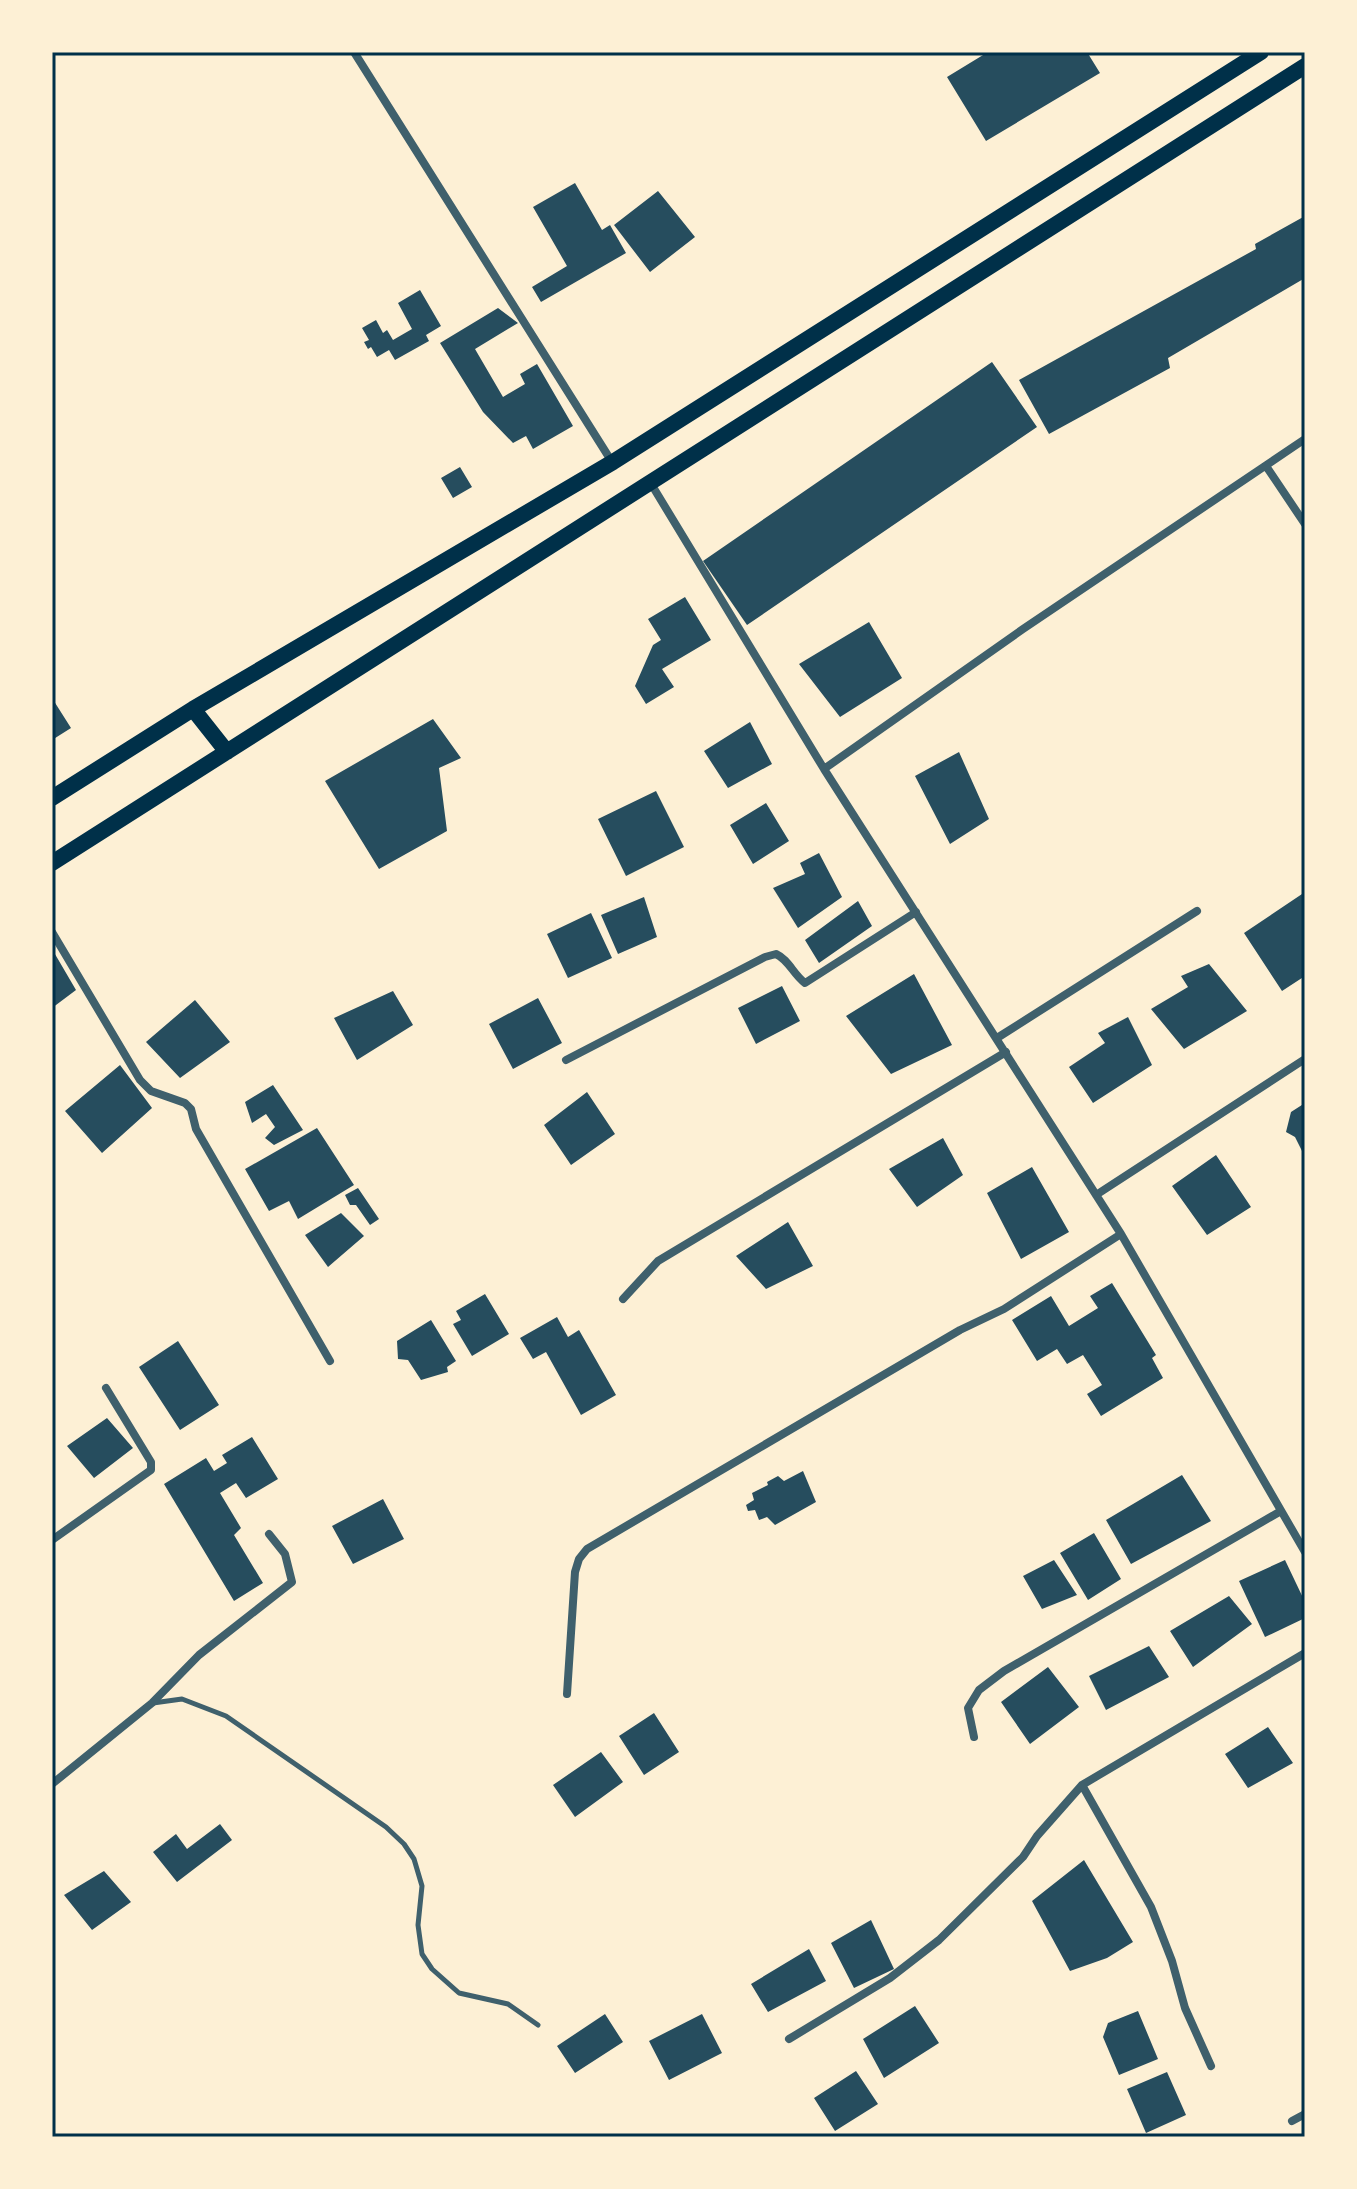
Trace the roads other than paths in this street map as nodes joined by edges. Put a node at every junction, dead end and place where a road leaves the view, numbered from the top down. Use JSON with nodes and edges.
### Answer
{"nodes":[{"id":1,"x":354,"y":52,"type":"edge"},
{"id":2,"x":1261,"y":52,"type":"edge"},
{"id":3,"x":1305,"y":66,"type":"edge"},
{"id":4,"x":1305,"y":439,"type":"edge"},
{"id":5,"x":613,"y":462,"type":"junction"},
{"id":6,"x":1266,"y":466,"type":"junction"},
{"id":7,"x":650,"y":481,"type":"junction"},
{"id":8,"x":1305,"y":524,"type":"edge"},
{"id":9,"x":193,"y":709,"type":"junction"},
{"id":10,"x":227,"y":752,"type":"junction"},
{"id":11,"x":824,"y":769,"type":"junction"},
{"id":12,"x":52,"y":798,"type":"edge"},
{"id":13,"x":52,"y":863,"type":"edge"},
{"id":14,"x":1197,"y":911,"type":"dead end"},
{"id":15,"x":916,"y":912,"type":"junction"},
{"id":16,"x":52,"y":932,"type":"edge"},
{"id":17,"x":997,"y":1038,"type":"junction"},
{"id":18,"x":1006,"y":1052,"type":"junction"},
{"id":19,"x":1305,"y":1059,"type":"edge"},
{"id":20,"x":566,"y":1060,"type":"dead end"},
{"id":21,"x":1096,"y":1195,"type":"junction"},
{"id":22,"x":1121,"y":1234,"type":"junction"},
{"id":23,"x":623,"y":1299,"type":"dead end"},
{"id":24,"x":330,"y":1361,"type":"dead end"},
{"id":25,"x":106,"y":1388,"type":"dead end"},
{"id":26,"x":1281,"y":1511,"type":"junction"},
{"id":27,"x":269,"y":1534,"type":"dead end"},
{"id":28,"x":52,"y":1540,"type":"edge"},
{"id":29,"x":1305,"y":1552,"type":"edge"},
{"id":30,"x":1305,"y":1653,"type":"edge"},
{"id":31,"x":567,"y":1694,"type":"dead end"},
{"id":32,"x":152,"y":1703,"type":"junction"},
{"id":33,"x":974,"y":1737,"type":"dead end"},
{"id":34,"x":52,"y":1784,"type":"edge"},
{"id":35,"x":1082,"y":1785,"type":"junction"},
{"id":36,"x":538,"y":2025,"type":"dead end"},
{"id":37,"x":789,"y":2039,"type":"dead end"},
{"id":38,"x":1211,"y":2066,"type":"dead end"},
{"id":39,"x":1305,"y":2114,"type":"edge"},
{"id":40,"x":1292,"y":2121,"type":"dead end"}],
"edges":[{"from":1,"to":5,"type":"street"},
{"from":2,"to":5,"type":"highway"},
{"from":3,"to":7,"type":"highway"},
{"from":4,"to":6,"type":"street"},
{"from":5,"to":9,"type":"highway"},
{"from":6,"to":8,"type":"street"},
{"from":6,"to":11,"type":"street"},
{"from":7,"to":10,"type":"highway"},
{"from":7,"to":11,"type":"street"},
{"from":9,"to":10,"type":"highway"},
{"from":9,"to":12,"type":"highway"},
{"from":10,"to":13,"type":"highway"},
{"from":11,"to":15,"type":"street"},
{"from":14,"to":17,"type":"street"},
{"from":15,"to":17,"type":"street"},
{"from":15,"to":20,"type":"street"},
{"from":16,"to":24,"type":"street"},
{"from":17,"to":18,"type":"street"},
{"from":18,"to":21,"type":"street"},
{"from":18,"to":23,"type":"street"},
{"from":19,"to":21,"type":"street"},
{"from":21,"to":22,"type":"street"},
{"from":22,"to":26,"type":"street"},
{"from":22,"to":31,"type":"street"},
{"from":25,"to":28,"type":"street"},
{"from":26,"to":29,"type":"street"},
{"from":26,"to":33,"type":"street"},
{"from":27,"to":32,"type":"street"},
{"from":30,"to":35,"type":"street"},
{"from":32,"to":34,"type":"street"},
{"from":32,"to":36,"type":"lane"},
{"from":35,"to":37,"type":"street"},
{"from":35,"to":38,"type":"street"},
{"from":39,"to":40,"type":"street"}]}
